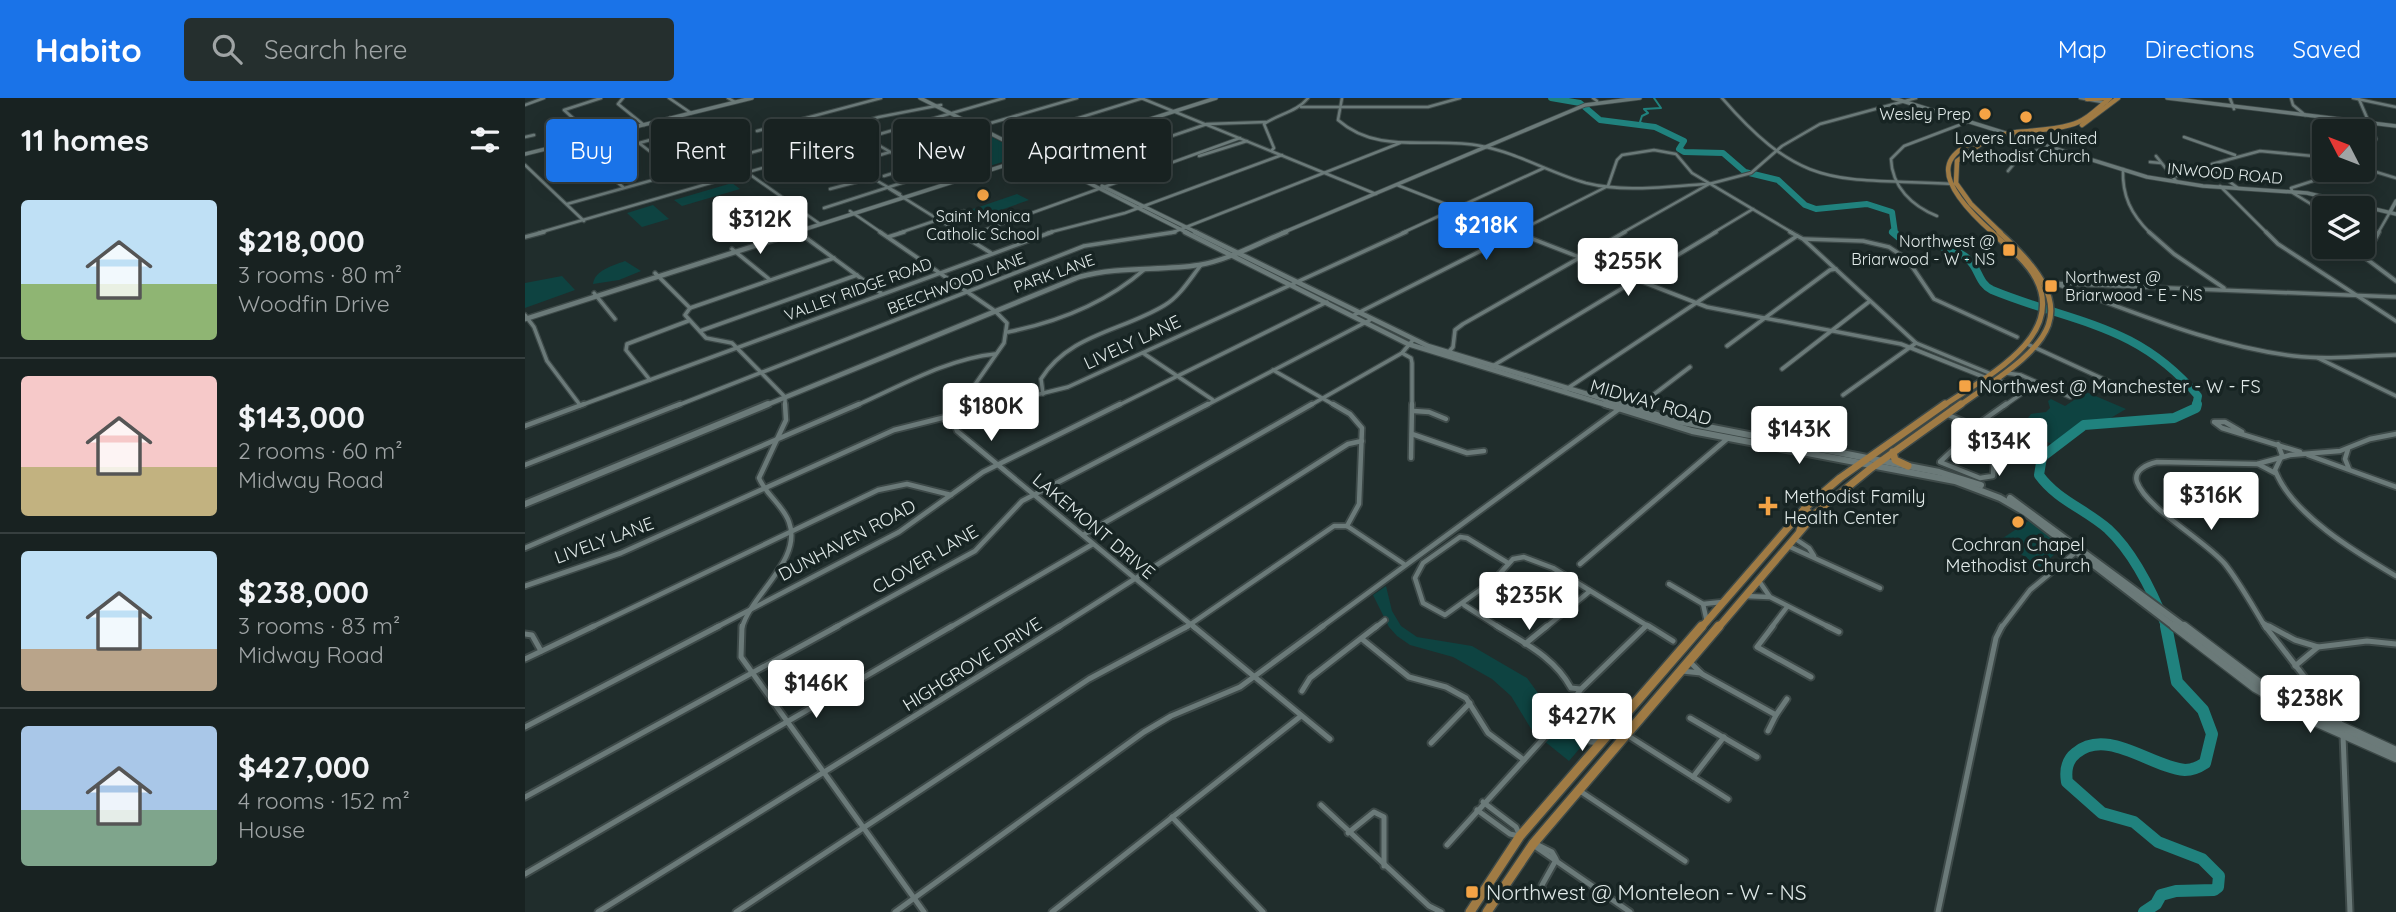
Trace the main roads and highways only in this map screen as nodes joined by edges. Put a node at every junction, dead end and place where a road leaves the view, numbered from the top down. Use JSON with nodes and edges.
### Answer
{"nodes":[{"id":1,"x":752,"y":98,"type":"edge"},
{"id":2,"x":921,"y":98,"type":"edge"},
{"id":3,"x":928,"y":98,"type":"edge"},
{"id":4,"x":1208,"y":98,"type":"edge"},
{"id":5,"x":1216,"y":98,"type":"edge"},
{"id":6,"x":1640,"y":98,"type":"edge"},
{"id":7,"x":1895,"y":98,"type":"edge"},
{"id":8,"x":2109,"y":98,"type":"edge"},
{"id":9,"x":2118,"y":98,"type":"edge"},
{"id":10,"x":2167,"y":98,"type":"edge"},
{"id":11,"x":2087,"y":99,"type":"edge"},
{"id":12,"x":1595,"y":100,"type":"edge"},
{"id":13,"x":1173,"y":111,"type":"junction"},
{"id":14,"x":2086,"y":118,"type":"junction"},
{"id":15,"x":962,"y":119,"type":"edge"},
{"id":16,"x":965,"y":119,"type":"edge"},
{"id":17,"x":1147,"y":119,"type":"edge"},
{"id":18,"x":2093,"y":120,"type":"junction"},
{"id":19,"x":2396,"y":125,"type":"edge"},
{"id":20,"x":2009,"y":135,"type":"junction"},
{"id":21,"x":525,"y":154,"type":"edge"},
{"id":22,"x":1004,"y":164,"type":"edge"},
{"id":23,"x":1089,"y":182,"type":"edge"},
{"id":24,"x":1092,"y":182,"type":"edge"},
{"id":25,"x":1952,"y":183,"type":"junction"},
{"id":26,"x":1103,"y":189,"type":"junction"},
{"id":27,"x":2396,"y":201,"type":"edge"},
{"id":28,"x":2393,"y":212,"type":"edge"},
{"id":29,"x":1183,"y":228,"type":"junction"},
{"id":30,"x":1992,"y":231,"type":"junction"},
{"id":31,"x":2000,"y":231,"type":"junction"},
{"id":32,"x":1233,"y":254,"type":"junction"},
{"id":33,"x":2036,"y":282,"type":"junction"},
{"id":34,"x":2045,"y":283,"type":"junction"},
{"id":35,"x":1328,"y":302,"type":"junction"},
{"id":36,"x":526,"y":317,"type":"edge"},
{"id":37,"x":1986,"y":375,"type":"junction"},
{"id":38,"x":1996,"y":379,"type":"junction"},
{"id":39,"x":1893,"y":453,"type":"junction"},
{"id":40,"x":1865,"y":461,"type":"junction"},
{"id":41,"x":1878,"y":464,"type":"junction"},
{"id":42,"x":1908,"y":466,"type":"junction"},
{"id":43,"x":1967,"y":478,"type":"junction"},
{"id":44,"x":525,"y":504,"type":"edge"},
{"id":45,"x":1805,"y":509,"type":"junction"},
{"id":46,"x":1797,"y":534,"type":"junction"},
{"id":47,"x":1778,"y":540,"type":"junction"},
{"id":48,"x":1788,"y":545,"type":"junction"},
{"id":49,"x":2079,"y":550,"type":"junction"},
{"id":50,"x":2342,"y":730,"type":"junction"},
{"id":51,"x":1601,"y":744,"type":"junction"},
{"id":52,"x":1612,"y":751,"type":"junction"},
{"id":53,"x":2396,"y":751,"type":"edge"},
{"id":54,"x":2396,"y":758,"type":"edge"},
{"id":55,"x":1520,"y":836,"type":"junction"},
{"id":56,"x":1533,"y":844,"type":"junction"},
{"id":57,"x":1470,"y":912,"type":"edge"},
{"id":58,"x":1487,"y":912,"type":"edge"}],
"edges":[{"from":1,"to":21,"type":"main road"},
{"from":2,"to":15,"type":"main road","name":"MIDWAY ROAD"},
{"from":3,"to":16,"type":"main road","name":"MIDWAY ROAD"},
{"from":4,"to":13,"type":"main road"},
{"from":5,"to":13,"type":"main road"},
{"from":6,"to":12,"type":"main road","name":"PARK LANE"},
{"from":7,"to":20,"type":"main road","name":"INWOOD ROAD"},
{"from":8,"to":11,"type":"main road"},
{"from":8,"to":14,"type":"main road"},
{"from":9,"to":18,"type":"main road"},
{"from":10,"to":19,"type":"main road"},
{"from":12,"to":32,"type":"main road","name":"PARK LANE"},
{"from":13,"to":17,"type":"main road"},
{"from":14,"to":18,"type":"main road"},
{"from":14,"to":20,"type":"main road"},
{"from":18,"to":20,"type":"main road"},
{"from":20,"to":25,"type":"main road"},
{"from":20,"to":28,"type":"main road","name":"INWOOD ROAD"},
{"from":22,"to":36,"type":"main road"},
{"from":23,"to":26,"type":"main road","name":"MIDWAY ROAD"},
{"from":24,"to":26,"type":"main road","name":"MIDWAY ROAD"},
{"from":25,"to":30,"type":"main road"},
{"from":25,"to":31,"type":"main road"},
{"from":26,"to":29,"type":"main road","name":"MIDWAY ROAD"},
{"from":26,"to":29,"type":"main road","name":"MIDWAY ROAD"},
{"from":27,"to":28,"type":"main road"},
{"from":29,"to":32,"type":"main road","name":"MIDWAY ROAD"},
{"from":30,"to":31,"type":"main road"},
{"from":30,"to":33,"type":"main road"},
{"from":31,"to":34,"type":"main road"},
{"from":32,"to":35,"type":"main road","name":"MIDWAY ROAD"},
{"from":32,"to":35,"type":"main road","name":"MIDWAY ROAD"},
{"from":32,"to":44,"type":"main road","name":"PARK LANE"},
{"from":33,"to":34,"type":"main road"},
{"from":33,"to":37,"type":"main road"},
{"from":34,"to":38,"type":"main road"},
{"from":35,"to":40,"type":"main road","name":"MIDWAY ROAD"},
{"from":37,"to":38,"type":"main road"},
{"from":37,"to":40,"type":"main road"},
{"from":38,"to":39,"type":"main road"},
{"from":39,"to":41,"type":"main road"},
{"from":39,"to":42,"type":"main road"},
{"from":40,"to":41,"type":"main road","name":"MIDWAY ROAD"},
{"from":40,"to":45,"type":"main road"},
{"from":41,"to":42,"type":"main road","name":"MIDWAY ROAD"},
{"from":41,"to":43,"type":"main road","name":"MIDWAY ROAD"},
{"from":41,"to":46,"type":"main road"},
{"from":42,"to":43,"type":"main road","name":"MIDWAY ROAD"},
{"from":43,"to":49,"type":"main road","name":"MIDWAY ROAD"},
{"from":45,"to":46,"type":"main road"},
{"from":45,"to":47,"type":"main road"},
{"from":46,"to":48,"type":"main road"},
{"from":47,"to":48,"type":"main road"},
{"from":47,"to":51,"type":"main road"},
{"from":48,"to":52,"type":"main road"},
{"from":49,"to":50,"type":"main road","name":"MIDWAY ROAD"},
{"from":49,"to":50,"type":"main road","name":"MIDWAY ROAD"},
{"from":50,"to":53,"type":"main road","name":"MIDWAY ROAD"},
{"from":50,"to":54,"type":"main road","name":"MIDWAY ROAD"},
{"from":51,"to":52,"type":"main road"},
{"from":51,"to":55,"type":"main road"},
{"from":52,"to":56,"type":"main road"},
{"from":55,"to":56,"type":"main road"},
{"from":55,"to":57,"type":"main road"},
{"from":56,"to":58,"type":"main road"}]}
